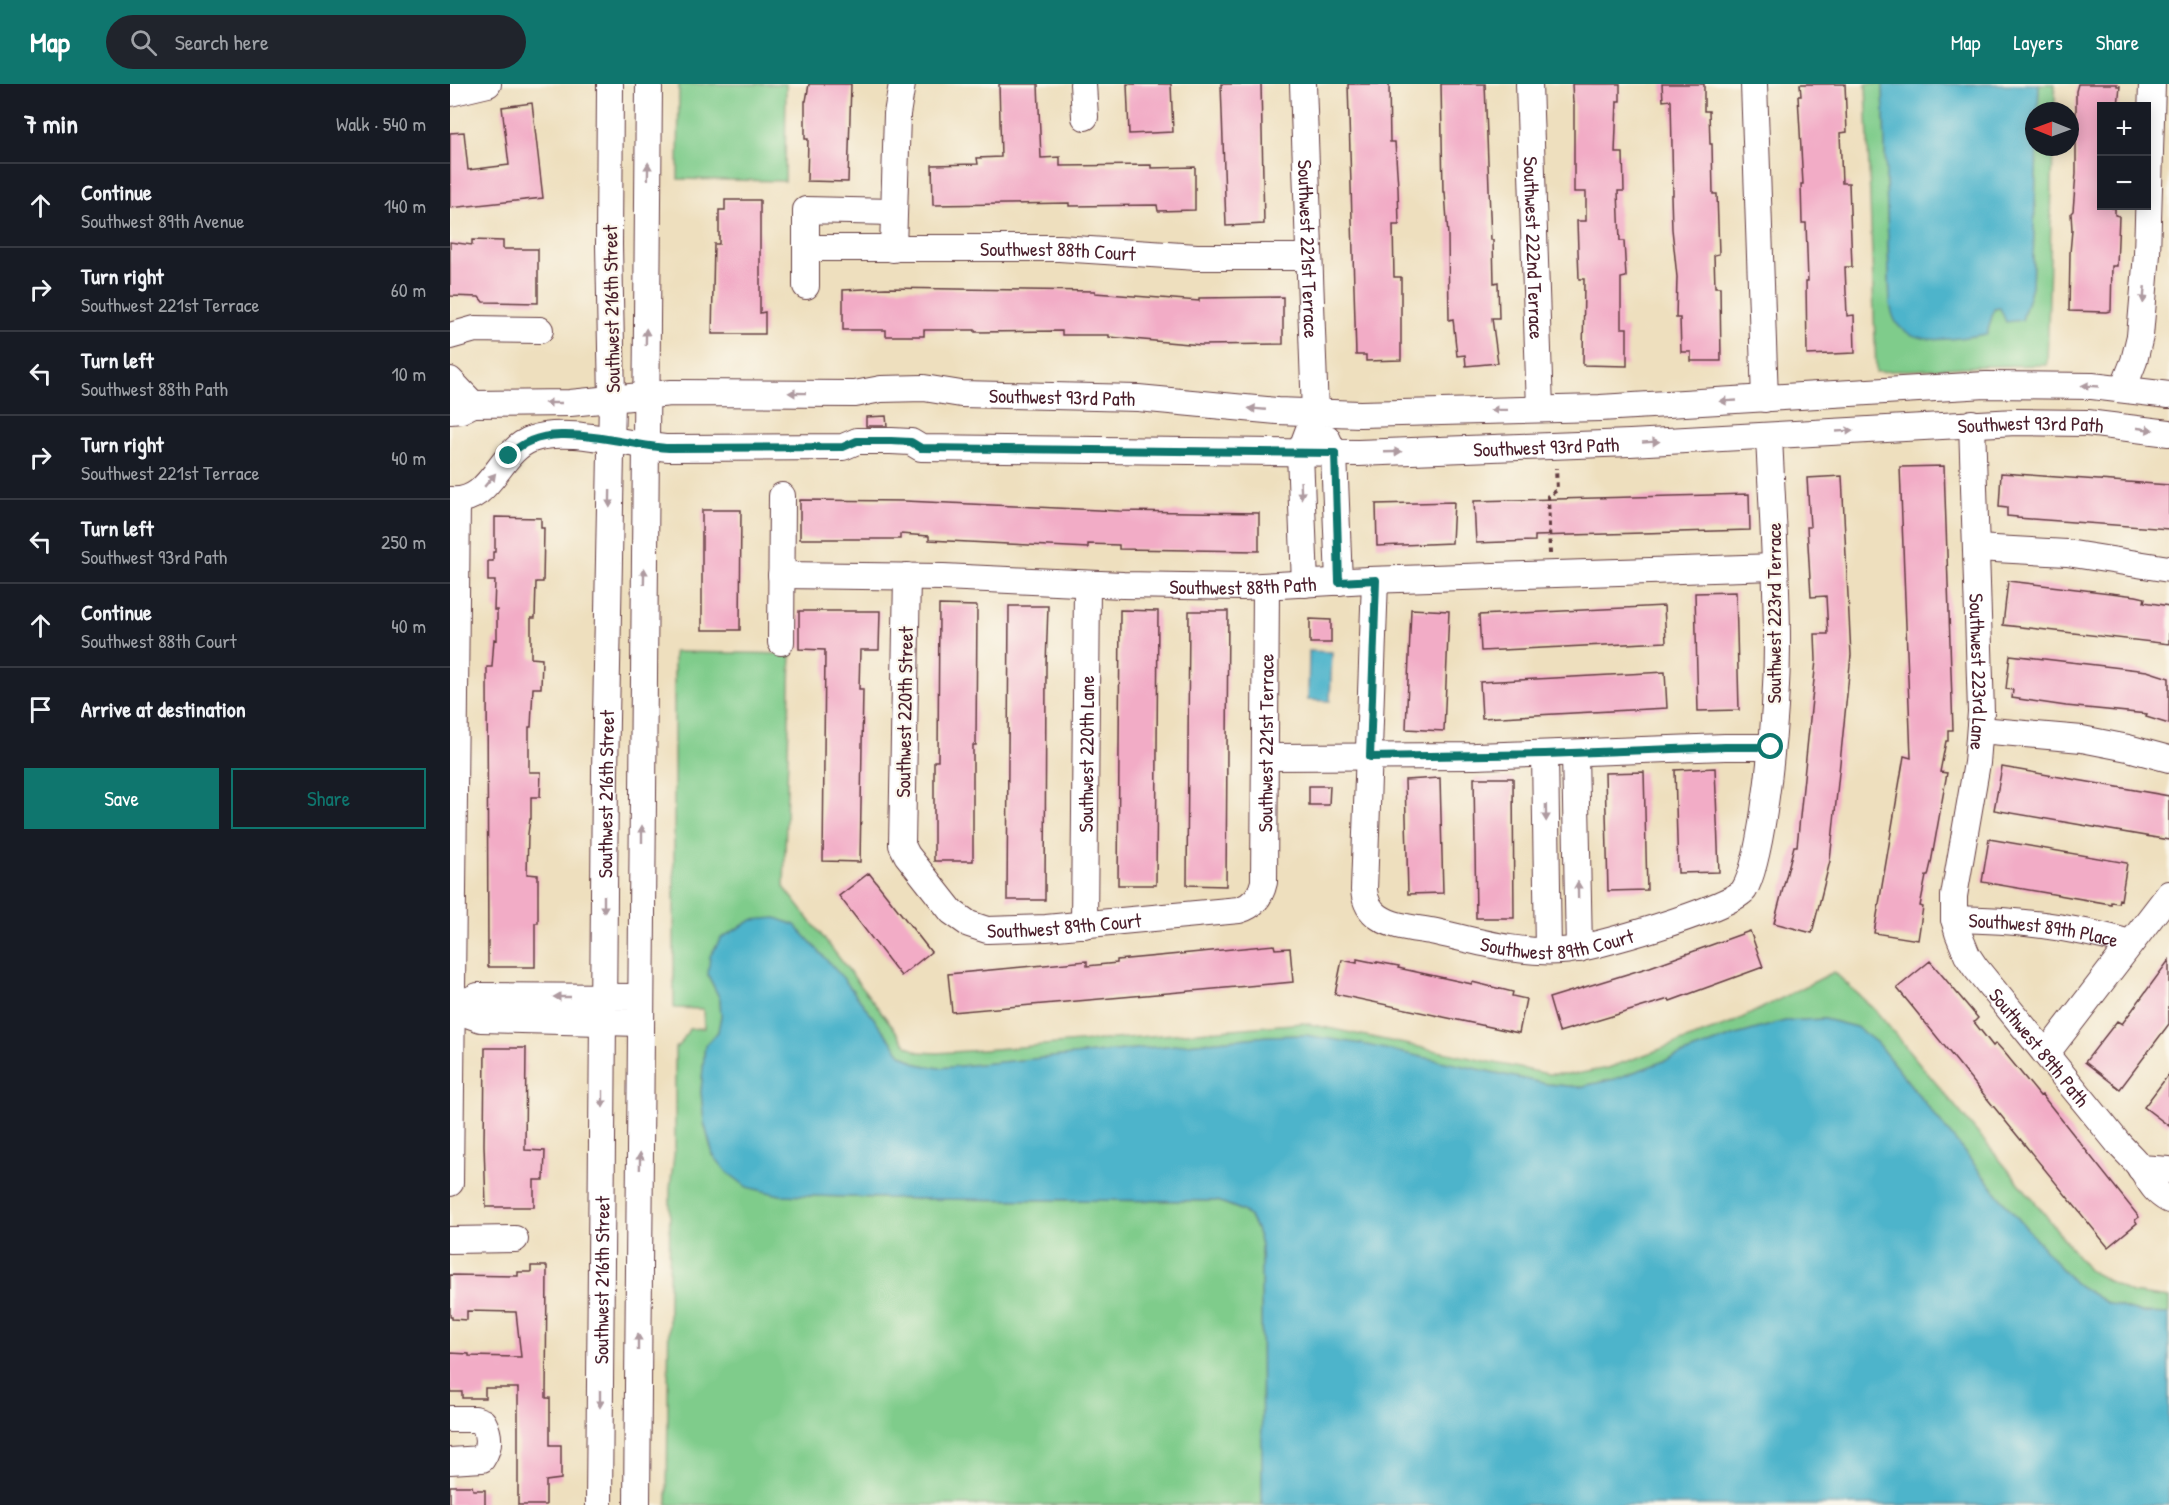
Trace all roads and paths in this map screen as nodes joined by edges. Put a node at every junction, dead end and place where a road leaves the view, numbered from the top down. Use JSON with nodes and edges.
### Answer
{"nodes":[{"id":1,"x":488,"y":84,"type":"edge"},
{"id":2,"x":610,"y":84,"type":"edge"},
{"id":3,"x":649,"y":84,"type":"edge"},
{"id":4,"x":902,"y":84,"type":"edge"},
{"id":5,"x":1083,"y":84,"type":"edge"},
{"id":6,"x":1303,"y":84,"type":"edge"},
{"id":7,"x":1529,"y":84,"type":"edge"},
{"id":8,"x":1754,"y":84,"type":"edge"},
{"id":9,"x":2152,"y":84,"type":"edge"},
{"id":10,"x":450,"y":93,"type":"edge"},
{"id":11,"x":1085,"y":117,"type":"dead end"},
{"id":12,"x":894,"y":212,"type":"junction"},
{"id":13,"x":806,"y":248,"type":"junction"},
{"id":14,"x":894,"y":249,"type":"junction"},
{"id":15,"x":2158,"y":256,"type":"edge"},
{"id":16,"x":1310,"y":257,"type":"junction"},
{"id":17,"x":806,"y":286,"type":"dead end"},
{"id":18,"x":540,"y":330,"type":"dead end"},
{"id":19,"x":450,"y":336,"type":"edge"},
{"id":20,"x":450,"y":380,"type":"edge"},
{"id":21,"x":2123,"y":389,"type":"junction"},
{"id":22,"x":646,"y":395,"type":"junction"},
{"id":23,"x":2169,"y":395,"type":"edge"},
{"id":24,"x":612,"y":399,"type":"junction"},
{"id":25,"x":1765,"y":399,"type":"junction"},
{"id":26,"x":462,"y":407,"type":"edge"},
{"id":27,"x":1540,"y":410,"type":"junction"},
{"id":28,"x":1315,"y":413,"type":"junction"},
{"id":29,"x":1972,"y":423,"type":"junction"},
{"id":30,"x":2169,"y":433,"type":"edge"},
{"id":31,"x":1769,"y":436,"type":"junction"},
{"id":32,"x":611,"y":441,"type":"junction"},
{"id":33,"x":645,"y":447,"type":"junction"},
{"id":34,"x":1300,"y":453,"type":"junction"},
{"id":35,"x":1335,"y":453,"type":"junction"},
{"id":36,"x":1556,"y":463,"type":"dead end"},
{"id":37,"x":782,"y":496,"type":"dead end"},
{"id":38,"x":453,"y":500,"type":"edge"},
{"id":39,"x":1977,"y":548,"type":"junction"},
{"id":40,"x":1550,"y":557,"type":"dead end"},
{"id":41,"x":1775,"y":567,"type":"junction"},
{"id":42,"x":2169,"y":569,"type":"edge"},
{"id":43,"x":781,"y":575,"type":"junction"},
{"id":44,"x":907,"y":576,"type":"junction"},
{"id":45,"x":1376,"y":580,"type":"junction"},
{"id":46,"x":453,"y":581,"type":"edge"},
{"id":47,"x":1339,"y":582,"type":"junction"},
{"id":48,"x":1087,"y":584,"type":"junction"},
{"id":49,"x":1305,"y":584,"type":"junction"},
{"id":50,"x":1266,"y":586,"type":"junction"},
{"id":51,"x":781,"y":642,"type":"dead end"},
{"id":52,"x":1980,"y":730,"type":"junction"},
{"id":53,"x":1771,"y":747,"type":"junction"},
{"id":54,"x":1575,"y":753,"type":"junction"},
{"id":55,"x":1545,"y":754,"type":"junction"},
{"id":56,"x":1266,"y":757,"type":"junction"},
{"id":57,"x":1370,"y":757,"type":"junction"},
{"id":58,"x":2169,"y":759,"type":"edge"},
{"id":59,"x":903,"y":848,"type":"joint"},
{"id":60,"x":1740,"y":894,"type":"joint"},
{"id":61,"x":2169,"y":894,"type":"edge"},
{"id":62,"x":1257,"y":898,"type":"joint"},
{"id":63,"x":1954,"y":919,"type":"junction"},
{"id":64,"x":1084,"y":925,"type":"junction"},
{"id":65,"x":2130,"y":943,"type":"junction"},
{"id":66,"x":1579,"y":949,"type":"junction"},
{"id":67,"x":1548,"y":951,"type":"junction"},
{"id":68,"x":641,"y":997,"type":"junction"},
{"id":69,"x":451,"y":1008,"type":"edge"},
{"id":70,"x":604,"y":1009,"type":"junction"},
{"id":71,"x":641,"y":1023,"type":"junction"},
{"id":72,"x":2046,"y":1054,"type":"junction"},
{"id":73,"x":2140,"y":1168,"type":"junction"},
{"id":74,"x":2169,"y":1170,"type":"edge"},
{"id":75,"x":450,"y":1183,"type":"edge"},
{"id":76,"x":2169,"y":1200,"type":"edge"},
{"id":77,"x":514,"y":1239,"type":"dead end"},
{"id":78,"x":450,"y":1240,"type":"edge"},
{"id":79,"x":450,"y":1419,"type":"edge"},
{"id":80,"x":450,"y":1461,"type":"edge"},
{"id":81,"x":599,"y":1505,"type":"edge"},
{"id":82,"x":637,"y":1505,"type":"edge"}],
"edges":[{"from":1,"to":10,"type":"street"},
{"from":2,"to":24,"type":"street","name":"Southwest 216th Street"},
{"from":22,"to":3,"type":"street","name":"Southwest 216th Street","one_way":true},
{"from":4,"to":12,"type":"street"},
{"from":5,"to":11,"type":"street"},
{"from":6,"to":16,"type":"street","name":"Southwest 221st Terrace"},
{"from":7,"to":27,"type":"street","name":"Southwest 222nd Terrace"},
{"from":8,"to":25,"type":"street"},
{"from":9,"to":15,"type":"street"},
{"from":12,"to":13,"type":"street"},
{"from":12,"to":14,"type":"street"},
{"from":13,"to":14,"type":"street","name":"Southwest 88th Court"},
{"from":13,"to":17,"type":"street"},
{"from":14,"to":16,"type":"street","name":"Southwest 88th Court"},
{"from":15,"to":21,"type":"street","one_way":true},
{"from":16,"to":28,"type":"street","name":"Southwest 221st Terrace"},
{"from":18,"to":19,"type":"street"},
{"from":20,"to":26,"type":"street"},
{"from":21,"to":23,"type":"street","name":"Southwest 93rd Path"},
{"from":21,"to":25,"type":"street","name":"Southwest 93rd Path","one_way":true},
{"from":22,"to":24,"type":"street","name":"Southwest 93rd Path"},
{"from":28,"to":22,"type":"street","name":"Southwest 93rd Path","one_way":true},
{"from":22,"to":33,"type":"street","name":"Southwest 216th Street"},
{"from":24,"to":26,"type":"street","one_way":true},
{"from":24,"to":32,"type":"street","name":"Southwest 216th Street"},
{"from":25,"to":27,"type":"street","name":"Southwest 93rd Path","one_way":true},
{"from":27,"to":28,"type":"street","name":"Southwest 93rd Path","one_way":true},
{"from":28,"to":34,"type":"street","name":"Southwest 221st Terrace"},
{"from":28,"to":35,"type":"street","name":"Southwest 221st Terrace"},
{"from":29,"to":30,"type":"street","name":"Southwest 93rd Path","one_way":true},
{"from":31,"to":29,"type":"street","name":"Southwest 93rd Path","one_way":true},
{"from":29,"to":39,"type":"street","name":"Southwest 223rd Lane"},
{"from":35,"to":31,"type":"street","name":"Southwest 93rd Path","one_way":true},
{"from":31,"to":41,"type":"street","name":"Southwest 223rd Terrace"},
{"from":32,"to":33,"type":"street","name":"Southwest 93rd Path"},
{"from":38,"to":32,"type":"street","one_way":true},
{"from":32,"to":70,"type":"street","name":"Southwest 216th Street","one_way":true},
{"from":33,"to":34,"type":"street","name":"Southwest 93rd Path"},
{"from":68,"to":33,"type":"street","name":"Southwest 216th Street","one_way":true},
{"from":34,"to":35,"type":"street","name":"Southwest 93rd Path"},
{"from":34,"to":49,"type":"street","name":"Southwest 221st Terrace","one_way":true},
{"from":35,"to":47,"type":"street","name":"Southwest 221st Terrace"},
{"from":36,"to":40,"type":"path"},
{"from":37,"to":43,"type":"street"},
{"from":38,"to":46,"type":"street"},
{"from":39,"to":42,"type":"street"},
{"from":39,"to":52,"type":"street","name":"Southwest 223rd Lane"},
{"from":41,"to":45,"type":"street","name":"Southwest 88th Path"},
{"from":41,"to":53,"type":"street","name":"Southwest 223rd Terrace"},
{"from":43,"to":44,"type":"street","name":"Southwest 88th Path"},
{"from":43,"to":51,"type":"street"},
{"from":44,"to":48,"type":"street","name":"Southwest 88th Path"},
{"from":44,"to":59,"type":"street","name":"Southwest 220th Street"},
{"from":45,"to":47,"type":"street","name":"Southwest 88th Path"},
{"from":45,"to":57,"type":"street"},
{"from":46,"to":69,"type":"street"},
{"from":47,"to":49,"type":"street","name":"Southwest 88th Path"},
{"from":48,"to":50,"type":"street","name":"Southwest 88th Path"},
{"from":48,"to":64,"type":"street","name":"Southwest 220th Lane"},
{"from":49,"to":50,"type":"street","name":"Southwest 88th Path"},
{"from":50,"to":56,"type":"street","name":"Southwest 221st Terrace"},
{"from":52,"to":58,"type":"street"},
{"from":52,"to":63,"type":"street","name":"Southwest 223rd Lane"},
{"from":53,"to":54,"type":"street"},
{"from":53,"to":60,"type":"street","name":"Southwest 223rd Terrace"},
{"from":54,"to":55,"type":"street"},
{"from":66,"to":54,"type":"street","one_way":true},
{"from":55,"to":57,"type":"street"},
{"from":55,"to":67,"type":"street","one_way":true},
{"from":56,"to":57,"type":"street"},
{"from":56,"to":62,"type":"street","name":"Southwest 221st Terrace"},
{"from":57,"to":67,"type":"street","name":"Southwest 89th Court"},
{"from":59,"to":64,"type":"street","name":"Southwest 89th Court"},
{"from":60,"to":66,"type":"street","name":"Southwest 89th Court"},
{"from":61,"to":65,"type":"street"},
{"from":62,"to":64,"type":"street","name":"Southwest 89th Court"},
{"from":63,"to":65,"type":"street","name":"Southwest 89th Place"},
{"from":63,"to":72,"type":"street","name":"Southwest 89th Path"},
{"from":65,"to":72,"type":"street"},
{"from":66,"to":67,"type":"street","name":"Southwest 89th Court"},
{"from":68,"to":70,"type":"street"},
{"from":68,"to":71,"type":"street","name":"Southwest 216th Street"},
{"from":69,"to":70,"type":"street"},
{"from":69,"to":75,"type":"street"},
{"from":70,"to":71,"type":"street"},
{"from":70,"to":81,"type":"street","name":"Southwest 216th Street","one_way":true},
{"from":82,"to":71,"type":"street","name":"Southwest 216th Street","one_way":true},
{"from":72,"to":73,"type":"street","name":"Southwest 89th Path"},
{"from":73,"to":74,"type":"street"},
{"from":73,"to":76,"type":"street","name":"Southwest 89th Path"},
{"from":77,"to":78,"type":"street"},
{"from":79,"to":80,"type":"street"}]}
